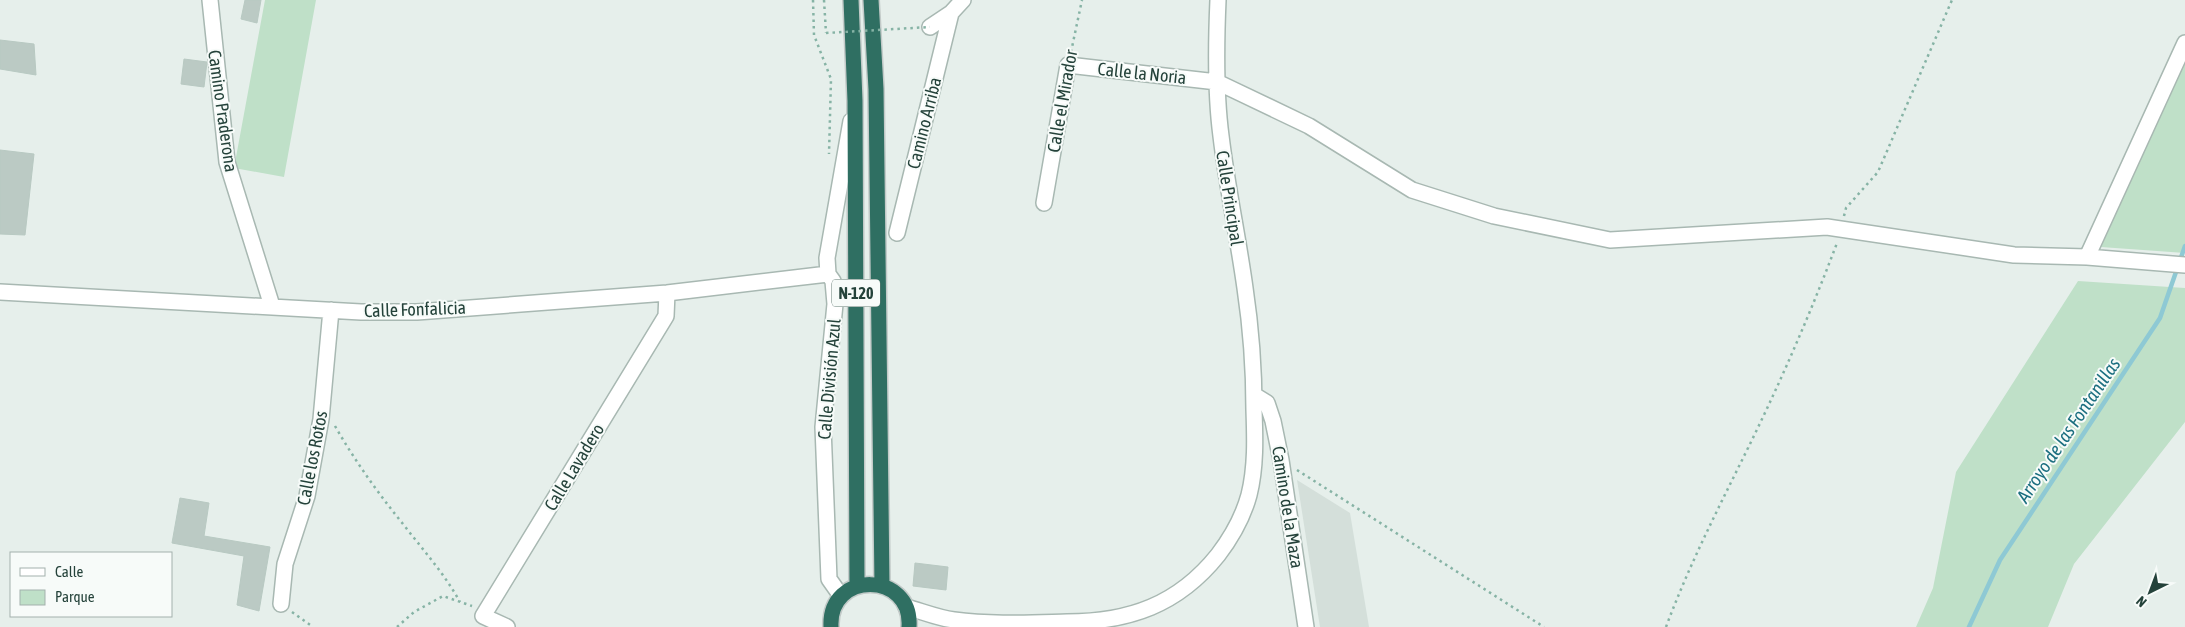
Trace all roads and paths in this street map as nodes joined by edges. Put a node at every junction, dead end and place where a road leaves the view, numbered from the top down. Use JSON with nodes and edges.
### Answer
{"nodes":[{"id":1,"x":210,"y":0,"type":"edge"},
{"id":2,"x":813,"y":0,"type":"edge"},
{"id":3,"x":824,"y":0,"type":"edge"},
{"id":4,"x":851,"y":0,"type":"edge"},
{"id":5,"x":871,"y":0,"type":"edge"},
{"id":6,"x":963,"y":0,"type":"edge"},
{"id":7,"x":1082,"y":0,"type":"edge"},
{"id":8,"x":1218,"y":0,"type":"edge"},
{"id":9,"x":1952,"y":0,"type":"edge"},
{"id":10,"x":951,"y":13,"type":"junction"},
{"id":11,"x":930,"y":27,"type":"joint"},
{"id":12,"x":2185,"y":43,"type":"edge"},
{"id":13,"x":1068,"y":65,"type":"junction"},
{"id":14,"x":1217,"y":82,"type":"junction"},
{"id":15,"x":855,"y":101,"type":"junction"},
{"id":16,"x":828,"y":163,"type":"dead end"},
{"id":17,"x":1044,"y":203,"type":"dead end"},
{"id":18,"x":1842,"y":229,"type":"junction"},
{"id":19,"x":897,"y":233,"type":"dead end"},
{"id":20,"x":2087,"y":257,"type":"junction"},
{"id":21,"x":2185,"y":265,"type":"edge"},
{"id":22,"x":828,"y":274,"type":"junction"},
{"id":23,"x":0,"y":292,"type":"edge"},
{"id":24,"x":667,"y":293,"type":"junction"},
{"id":25,"x":272,"y":306,"type":"junction"},
{"id":26,"x":331,"y":310,"type":"junction"},
{"id":27,"x":1254,"y":395,"type":"junction"},
{"id":28,"x":335,"y":425,"type":"dead end"},
{"id":29,"x":1282,"y":460,"type":"junction"},
{"id":30,"x":857,"y":586,"type":"junction"},
{"id":31,"x":882,"y":586,"type":"junction"},
{"id":32,"x":842,"y":596,"type":"junction"},
{"id":33,"x":460,"y":602,"type":"junction"},
{"id":34,"x":281,"y":604,"type":"joint"},
{"id":35,"x":906,"y":607,"type":"junction"},
{"id":36,"x":484,"y":616,"type":"junction"},
{"id":37,"x":952,"y":620,"type":"junction"},
{"id":38,"x":999,"y":625,"type":"edge"},
{"id":39,"x":313,"y":627,"type":"edge"},
{"id":40,"x":397,"y":627,"type":"edge"},
{"id":41,"x":507,"y":627,"type":"edge"},
{"id":42,"x":831,"y":627,"type":"edge"},
{"id":43,"x":909,"y":627,"type":"edge"},
{"id":44,"x":935,"y":627,"type":"edge"},
{"id":45,"x":1306,"y":627,"type":"edge"},
{"id":46,"x":1544,"y":627,"type":"edge"},
{"id":47,"x":1666,"y":627,"type":"edge"}],
"edges":[{"from":1,"to":25,"type":"street","name":"Camino Praderona"},
{"from":2,"to":16,"type":"path"},
{"from":3,"to":11,"type":"path","bridge":true},
{"from":4,"to":15,"type":"highway","number":"N-120"},
{"from":5,"to":31,"type":"highway","number":"N-120"},
{"from":6,"to":10,"type":"street"},
{"from":7,"to":13,"type":"path","name":"Calle el Mirador"},
{"from":8,"to":14,"type":"street","name":"Calle Principal"},
{"from":9,"to":18,"type":"path"},
{"from":10,"to":11,"type":"street"},
{"from":10,"to":19,"type":"street","name":"Camino Arriba"},
{"from":12,"to":20,"type":"street"},
{"from":13,"to":14,"type":"street","name":"Calle la Noria"},
{"from":13,"to":17,"type":"street","name":"Calle el Mirador"},
{"from":14,"to":18,"type":"street","name":"Calle la Noria"},
{"from":14,"to":27,"type":"street","name":"Calle Principal"},
{"from":15,"to":22,"type":"street","name":"Calle División Azul"},
{"from":15,"to":30,"type":"highway","number":"N-120"},
{"from":18,"to":20,"type":"street","name":"Calle la Noria"},
{"from":18,"to":47,"type":"path"},
{"from":20,"to":21,"type":"street","name":"Calle la Noria"},
{"from":22,"to":24,"type":"street","name":"Calle Fonfalicia"},
{"from":22,"to":32,"type":"street","name":"Calle División Azul"},
{"from":23,"to":25,"type":"street","name":"Calle Fonfalicia"},
{"from":24,"to":26,"type":"street","name":"Calle Fonfalicia"},
{"from":24,"to":36,"type":"street","name":"Calle Lavadero"},
{"from":25,"to":26,"type":"street","name":"Calle Fonfalicia"},
{"from":26,"to":34,"type":"street","name":"Calle los Rotos"},
{"from":27,"to":29,"type":"street","name":"Camino de la Maza"},
{"from":27,"to":38,"type":"street","name":"Calle Principal"},
{"from":28,"to":33,"type":"path"},
{"from":29,"to":45,"type":"street","name":"Camino de la Maza"},
{"from":29,"to":46,"type":"path"},
{"from":30,"to":31,"type":"highway"},
{"from":30,"to":32,"type":"highway"},
{"from":31,"to":35,"type":"highway"},
{"from":32,"to":42,"type":"highway"},
{"from":33,"to":36,"type":"path"},
{"from":33,"to":40,"type":"path"},
{"from":34,"to":39,"type":"path"},
{"from":35,"to":37,"type":"street"},
{"from":35,"to":43,"type":"highway"},
{"from":36,"to":41,"type":"street"},
{"from":37,"to":38,"type":"street","name":"Calle Principal"},
{"from":37,"to":44,"type":"street"}]}
